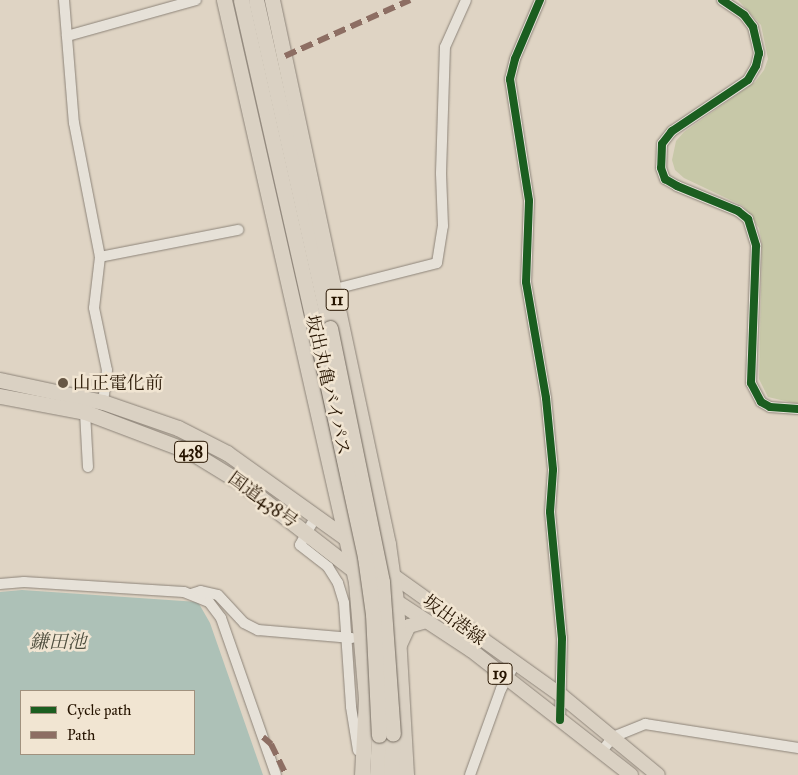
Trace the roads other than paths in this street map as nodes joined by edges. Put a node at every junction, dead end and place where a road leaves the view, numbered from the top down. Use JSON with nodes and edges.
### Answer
{"nodes":[{"id":1,"x":64,"y":0,"type":"edge"},
{"id":2,"x":196,"y":0,"type":"edge"},
{"id":3,"x":224,"y":0,"type":"edge"},
{"id":4,"x":240,"y":0,"type":"edge"},
{"id":5,"x":256,"y":0,"type":"edge"},
{"id":6,"x":272,"y":0,"type":"edge"},
{"id":7,"x":466,"y":0,"type":"edge"},
{"id":8,"x":540,"y":0,"type":"edge"},
{"id":9,"x":722,"y":0,"type":"edge"},
{"id":10,"x":67,"y":36,"type":"junction"},
{"id":11,"x":238,"y":230,"type":"dead end"},
{"id":12,"x":100,"y":256,"type":"junction"},
{"id":13,"x":335,"y":289,"type":"junction"},
{"id":14,"x":323,"y":330,"type":"junction"},
{"id":15,"x":0,"y":380,"type":"edge"},
{"id":16,"x":0,"y":396,"type":"edge"},
{"id":17,"x":103,"y":402,"type":"junction"},
{"id":18,"x":798,"y":409,"type":"edge"},
{"id":19,"x":85,"y":412,"type":"junction"},
{"id":20,"x":88,"y":467,"type":"dead end"},
{"id":21,"x":337,"y":497,"type":"junction"},
{"id":22,"x":298,"y":504,"type":"junction"},
{"id":23,"x":316,"y":516,"type":"junction"},
{"id":24,"x":306,"y":532,"type":"junction"},
{"id":25,"x":346,"y":538,"type":"junction"},
{"id":26,"x":352,"y":569,"type":"junction"},
{"id":27,"x":391,"y":574,"type":"junction"},
{"id":28,"x":0,"y":584,"type":"edge"},
{"id":29,"x":191,"y":594,"type":"junction"},
{"id":30,"x":396,"y":600,"type":"junction"},
{"id":31,"x":426,"y":621,"type":"junction"},
{"id":32,"x":354,"y":638,"type":"junction"},
{"id":33,"x":399,"y":647,"type":"junction"},
{"id":34,"x":515,"y":664,"type":"junction"},
{"id":35,"x":506,"y":678,"type":"junction"},
{"id":36,"x":562,"y":696,"type":"junction"},
{"id":37,"x":560,"y":720,"type":"junction"},
{"id":38,"x":386,"y":734,"type":"junction"},
{"id":39,"x":613,"y":737,"type":"junction"},
{"id":40,"x":798,"y":748,"type":"edge"},
{"id":41,"x":358,"y":750,"type":"dead end"},
{"id":42,"x":602,"y":751,"type":"junction"},
{"id":43,"x":276,"y":775,"type":"edge"},
{"id":44,"x":362,"y":775,"type":"edge"},
{"id":45,"x":378,"y":775,"type":"edge"},
{"id":46,"x":392,"y":775,"type":"edge"},
{"id":47,"x":406,"y":775,"type":"edge"},
{"id":48,"x":470,"y":775,"type":"edge"},
{"id":49,"x":631,"y":775,"type":"edge"},
{"id":50,"x":658,"y":775,"type":"edge"}],
"edges":[{"from":1,"to":10,"type":"street"},
{"from":2,"to":10,"type":"street"},
{"from":3,"to":21,"type":"highway"},
{"from":4,"to":14,"type":"highway","name":"坂出丸亀バイパス","number":"11"},
{"from":5,"to":14,"type":"highway","name":"坂出丸亀バイパス","number":"11"},
{"from":6,"to":13,"type":"highway","number":"11"},
{"from":7,"to":13,"type":"street"},
{"from":8,"to":36,"type":"street"},
{"from":9,"to":18,"type":"street"},
{"from":10,"to":12,"type":"street"},
{"from":11,"to":12,"type":"street"},
{"from":12,"to":17,"type":"street"},
{"from":13,"to":27,"type":"highway","number":"11"},
{"from":14,"to":38,"type":"highway","name":"坂出丸亀バイパス","number":"11","bridge":true},
{"from":15,"to":17,"type":"highway","name":"国道438号","number":"438"},
{"from":16,"to":19,"type":"highway","name":"国道438号","number":"438"},
{"from":17,"to":22,"type":"highway","name":"国道438号","number":"438"},
{"from":19,"to":20,"type":"street"},
{"from":19,"to":24,"type":"highway","name":"国道438号","number":"438"},
{"from":21,"to":22,"type":"highway"},
{"from":21,"to":25,"type":"highway"},
{"from":22,"to":23,"type":"highway","name":"国道438号","number":"438"},
{"from":23,"to":24,"type":"street"},
{"from":23,"to":25,"type":"highway","name":"国道438号","number":"438"},
{"from":24,"to":26,"type":"highway","name":"国道438号","number":"438"},
{"from":24,"to":32,"type":"street"},
{"from":25,"to":26,"type":"highway"},
{"from":25,"to":27,"type":"highway","name":"国道438号","number":"438"},
{"from":26,"to":30,"type":"highway","name":"国道438号","number":"438"},
{"from":26,"to":32,"type":"highway"},
{"from":27,"to":30,"type":"highway","number":"11"},
{"from":27,"to":34,"type":"main road","name":"坂出港線","number":"19"},
{"from":28,"to":29,"type":"street"},
{"from":29,"to":32,"type":"street"},
{"from":29,"to":43,"type":"street"},
{"from":30,"to":31,"type":"main road","name":"坂出港線","number":"19"},
{"from":30,"to":33,"type":"highway"},
{"from":31,"to":33,"type":"main road"},
{"from":31,"to":35,"type":"main road","name":"坂出港線","number":"19"},
{"from":32,"to":41,"type":"street"},
{"from":32,"to":44,"type":"highway"},
{"from":33,"to":47,"type":"highway"},
{"from":34,"to":35,"type":"street"},
{"from":34,"to":36,"type":"main road","name":"坂出港線","number":"19"},
{"from":35,"to":37,"type":"main road","name":"坂出港線","number":"19"},
{"from":35,"to":48,"type":"street"},
{"from":36,"to":37,"type":"street"},
{"from":36,"to":39,"type":"main road","name":"坂出港線","number":"19"},
{"from":37,"to":42,"type":"main road","name":"坂出港線","number":"19"},
{"from":38,"to":45,"type":"highway","name":"坂出丸亀バイパス","number":"11"},
{"from":38,"to":46,"type":"highway","name":"坂出丸亀バイパス","number":"11"},
{"from":39,"to":40,"type":"street"},
{"from":39,"to":42,"type":"street"},
{"from":39,"to":50,"type":"main road","name":"坂出港線","number":"19"},
{"from":42,"to":49,"type":"main road","name":"坂出港線","number":"19"}]}
